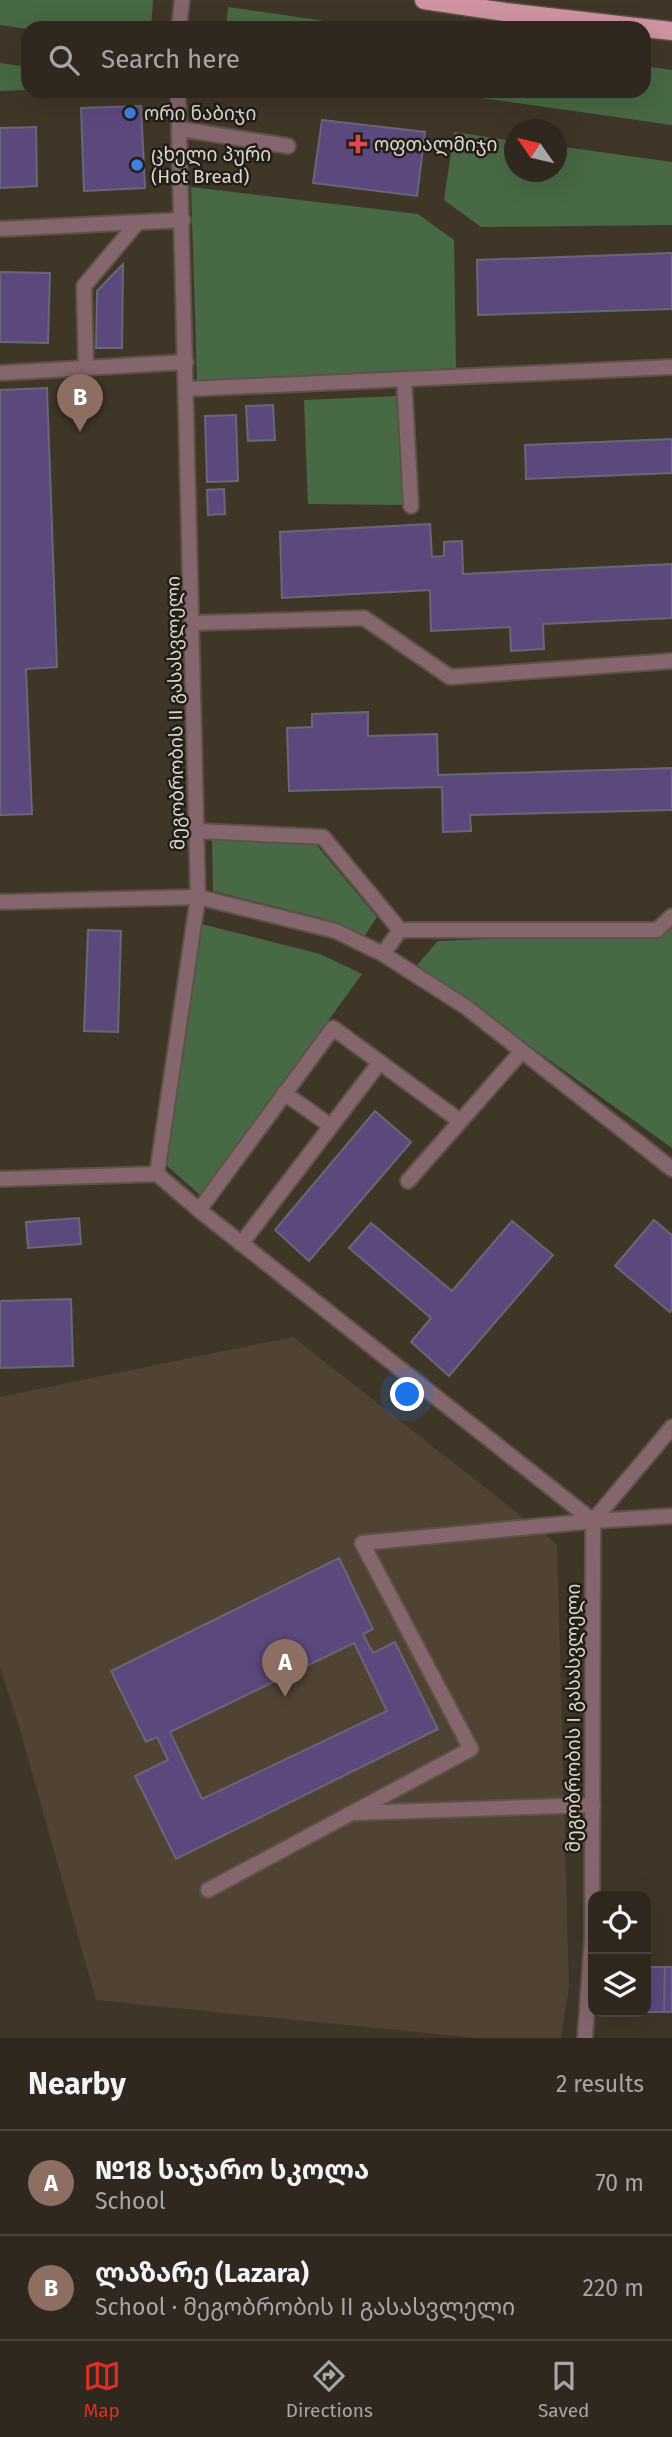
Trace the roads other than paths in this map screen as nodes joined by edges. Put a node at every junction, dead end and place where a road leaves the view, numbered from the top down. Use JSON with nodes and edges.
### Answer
{"nodes":[{"id":1,"x":182,"y":0,"type":"edge"},
{"id":2,"x":424,"y":0,"type":"edge"},
{"id":3,"x":180,"y":21,"type":"edge"},
{"id":4,"x":588,"y":21,"type":"edge"},
{"id":5,"x":651,"y":28,"type":"edge"},
{"id":6,"x":672,"y":30,"type":"edge"},
{"id":7,"x":178,"y":98,"type":"edge"},
{"id":8,"x":180,"y":129,"type":"junction"},
{"id":9,"x":288,"y":146,"type":"dead end"},
{"id":10,"x":183,"y":220,"type":"junction"},
{"id":11,"x":137,"y":223,"type":"junction"},
{"id":12,"x":0,"y":229,"type":"edge"},
{"id":13,"x":186,"y":362,"type":"junction"},
{"id":14,"x":672,"y":367,"type":"edge"},
{"id":15,"x":86,"y":368,"type":"junction"},
{"id":16,"x":0,"y":373,"type":"edge"},
{"id":17,"x":404,"y":379,"type":"junction"},
{"id":18,"x":186,"y":389,"type":"junction"},
{"id":19,"x":411,"y":506,"type":"dead end"},
{"id":20,"x":192,"y":623,"type":"junction"},
{"id":21,"x":672,"y":661,"type":"edge"},
{"id":22,"x":197,"y":831,"type":"junction"},
{"id":23,"x":198,"y":897,"type":"junction"},
{"id":24,"x":0,"y":902,"type":"edge"},
{"id":25,"x":672,"y":916,"type":"edge"},
{"id":26,"x":400,"y":930,"type":"junction"},
{"id":27,"x":383,"y":954,"type":"junction"},
{"id":28,"x":522,"y":1051,"type":"junction"},
{"id":29,"x":380,"y":1062,"type":"junction"},
{"id":30,"x":285,"y":1093,"type":"junction"},
{"id":31,"x":460,"y":1121,"type":"junction"},
{"id":32,"x":331,"y":1126,"type":"junction"},
{"id":33,"x":672,"y":1170,"type":"edge"},
{"id":34,"x":157,"y":1174,"type":"junction"},
{"id":35,"x":0,"y":1179,"type":"edge"},
{"id":36,"x":408,"y":1181,"type":"dead end"},
{"id":37,"x":199,"y":1210,"type":"junction"},
{"id":38,"x":241,"y":1244,"type":"junction"},
{"id":39,"x":672,"y":1427,"type":"edge"},
{"id":40,"x":672,"y":1516,"type":"edge"},
{"id":41,"x":593,"y":1521,"type":"junction"},
{"id":42,"x":593,"y":1805,"type":"junction"},
{"id":43,"x":352,"y":1813,"type":"junction"},
{"id":44,"x":208,"y":1890,"type":"dead end"},
{"id":45,"x":585,"y":2038,"type":"edge"}],
"edges":[{"from":1,"to":3,"type":"street"},
{"from":2,"to":4,"type":"main road"},
{"from":5,"to":6,"type":"main road"},
{"from":7,"to":8,"type":"street","name":"მეგობრობის II გასასვლელი"},
{"from":8,"to":9,"type":"street"},
{"from":8,"to":10,"type":"street","name":"მეგობრობის II გასასვლელი"},
{"from":10,"to":11,"type":"street"},
{"from":10,"to":13,"type":"street","name":"მეგობრობის II გასასვლელი"},
{"from":11,"to":12,"type":"street"},
{"from":11,"to":15,"type":"street"},
{"from":13,"to":15,"type":"street"},
{"from":13,"to":18,"type":"street","name":"მეგობრობის II გასასვლელი"},
{"from":14,"to":17,"type":"street"},
{"from":15,"to":16,"type":"street"},
{"from":17,"to":18,"type":"street"},
{"from":17,"to":19,"type":"street"},
{"from":18,"to":20,"type":"street","name":"მეგობრობის II გასასვლელი"},
{"from":20,"to":21,"type":"street"},
{"from":20,"to":22,"type":"street","name":"მეგობრობის II გასასვლელი"},
{"from":22,"to":23,"type":"street","name":"მეგობრობის II გასასვლელი"},
{"from":22,"to":26,"type":"street"},
{"from":23,"to":24,"type":"street"},
{"from":23,"to":27,"type":"street"},
{"from":23,"to":34,"type":"street","name":"მეგობრობის II გასასვლელი"},
{"from":25,"to":26,"type":"street"},
{"from":26,"to":27,"type":"street"},
{"from":27,"to":28,"type":"street"},
{"from":28,"to":31,"type":"street"},
{"from":28,"to":33,"type":"street"},
{"from":29,"to":30,"type":"street"},
{"from":29,"to":31,"type":"street"},
{"from":29,"to":32,"type":"street"},
{"from":30,"to":32,"type":"street"},
{"from":30,"to":37,"type":"street"},
{"from":31,"to":36,"type":"street"},
{"from":32,"to":38,"type":"street"},
{"from":34,"to":35,"type":"street"},
{"from":34,"to":37,"type":"street"},
{"from":37,"to":38,"type":"street"},
{"from":38,"to":41,"type":"street"},
{"from":39,"to":41,"type":"street"},
{"from":40,"to":41,"type":"street"},
{"from":41,"to":42,"type":"street","name":"მეგობრობის I გასასვლელი"},
{"from":41,"to":43,"type":"street"},
{"from":42,"to":43,"type":"street"},
{"from":42,"to":45,"type":"street","name":"მეგობრობის I გასასვლელი"},
{"from":43,"to":44,"type":"street"}]}
